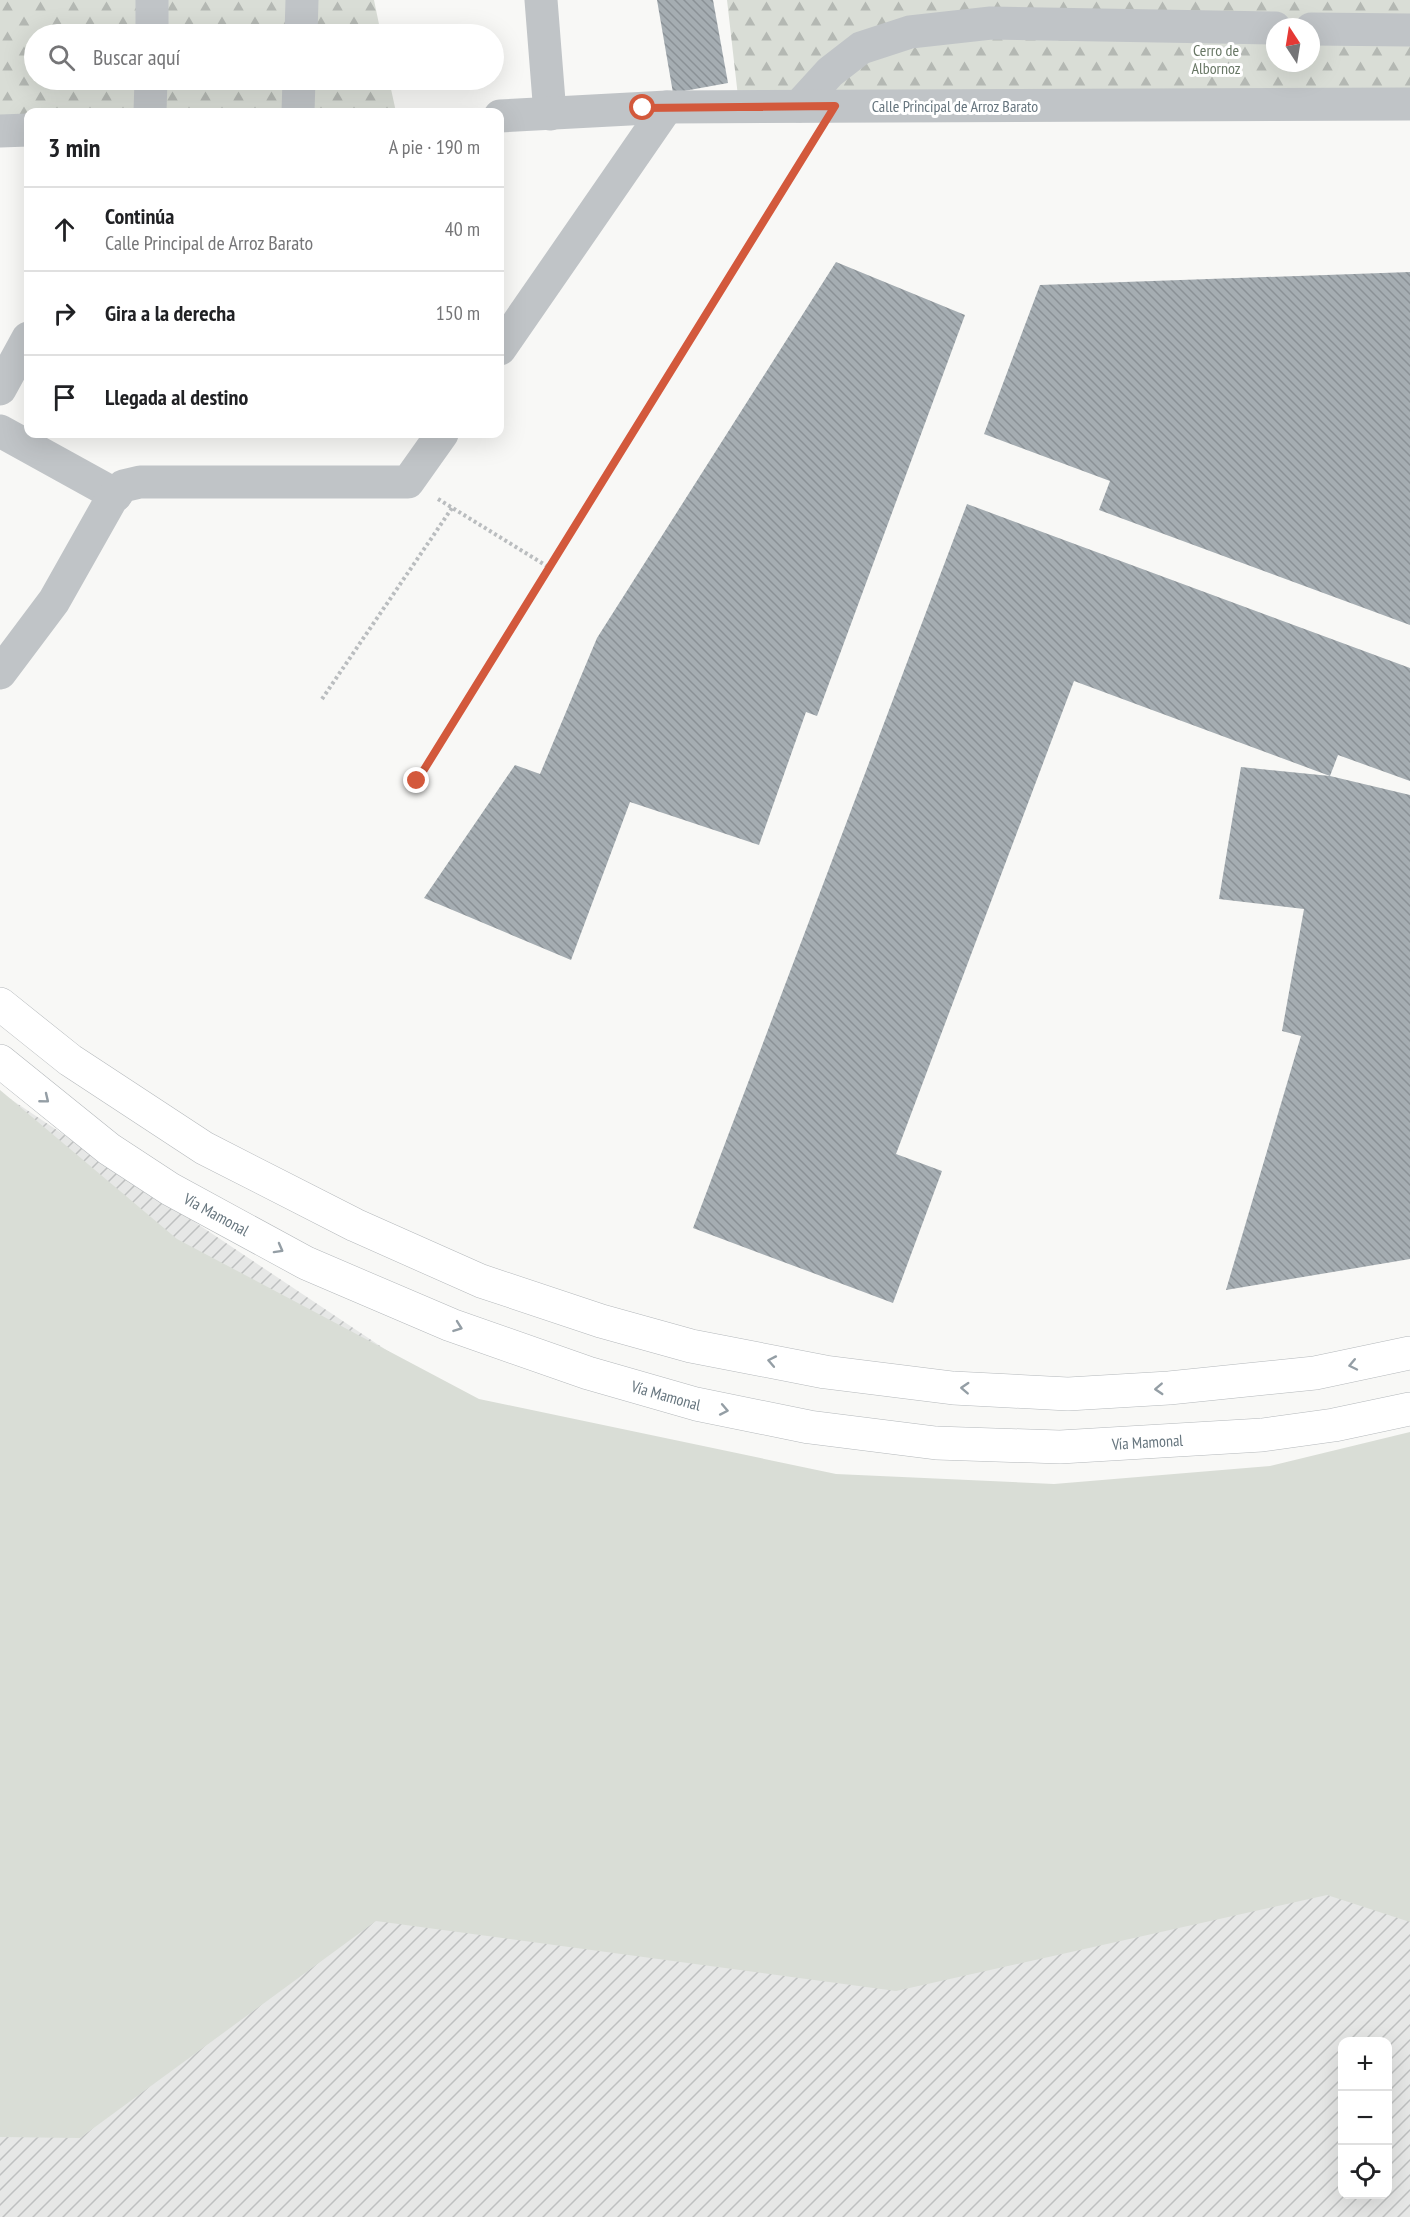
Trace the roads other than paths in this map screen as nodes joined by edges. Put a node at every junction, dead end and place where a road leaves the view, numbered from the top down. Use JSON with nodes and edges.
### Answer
{"nodes":[{"id":1,"x":152,"y":0,"type":"edge"},
{"id":2,"x":302,"y":0,"type":"edge"},
{"id":3,"x":541,"y":0,"type":"edge"},
{"id":4,"x":1280,"y":0,"type":"edge"},
{"id":5,"x":991,"y":12,"type":"edge"},
{"id":6,"x":1280,"y":18,"type":"edge"},
{"id":7,"x":152,"y":24,"type":"edge"},
{"id":8,"x":301,"y":24,"type":"edge"},
{"id":9,"x":1266,"y":27,"type":"edge"},
{"id":10,"x":1320,"y":29,"type":"edge"},
{"id":11,"x":1410,"y":30,"type":"edge"},
{"id":12,"x":151,"y":90,"type":"edge"},
{"id":13,"x":299,"y":90,"type":"edge"},
{"id":14,"x":1410,"y":104,"type":"edge"},
{"id":15,"x":667,"y":106,"type":"junction"},
{"id":16,"x":799,"y":106,"type":"junction"},
{"id":17,"x":150,"y":108,"type":"edge"},
{"id":18,"x":298,"y":108,"type":"edge"},
{"id":19,"x":550,"y":114,"type":"junction"},
{"id":20,"x":504,"y":116,"type":"edge"},
{"id":21,"x":0,"y":130,"type":"edge"},
{"id":22,"x":24,"y":130,"type":"edge"},
{"id":23,"x":504,"y":343,"type":"edge"},
{"id":24,"x":24,"y":345,"type":"edge"},
{"id":25,"x":0,"y":389,"type":"edge"},
{"id":26,"x":0,"y":431,"type":"edge"},
{"id":27,"x":439,"y":438,"type":"edge"},
{"id":28,"x":116,"y":495,"type":"junction"},
{"id":29,"x":0,"y":673,"type":"edge"},
{"id":30,"x":0,"y":1004,"type":"edge"},
{"id":31,"x":0,"y":1061,"type":"edge"},
{"id":32,"x":1410,"y":1353,"type":"edge"},
{"id":33,"x":1410,"y":1409,"type":"edge"}],
"edges":[{"from":1,"to":7,"type":"street"},
{"from":2,"to":8,"type":"street"},
{"from":3,"to":19,"type":"street"},
{"from":4,"to":6,"type":"street"},
{"from":5,"to":9,"type":"street"},
{"from":5,"to":16,"type":"street"},
{"from":10,"to":11,"type":"street"},
{"from":12,"to":17,"type":"street"},
{"from":13,"to":18,"type":"street"},
{"from":14,"to":16,"type":"street","name":"Calle Principal de Arroz Barato"},
{"from":15,"to":16,"type":"street","name":"Calle Principal de Arroz Barato"},
{"from":15,"to":19,"type":"street","name":"Calle Principal de Arroz Barato"},
{"from":15,"to":23,"type":"street"},
{"from":19,"to":20,"type":"street","name":"Calle Principal de Arroz Barato"},
{"from":21,"to":22,"type":"street"},
{"from":24,"to":25,"type":"street"},
{"from":26,"to":28,"type":"street"},
{"from":27,"to":28,"type":"street"},
{"from":28,"to":29,"type":"street"},
{"from":32,"to":30,"type":"main road","one_way":true},
{"from":31,"to":33,"type":"main road","name":"Vía Mamonal","one_way":true}]}
